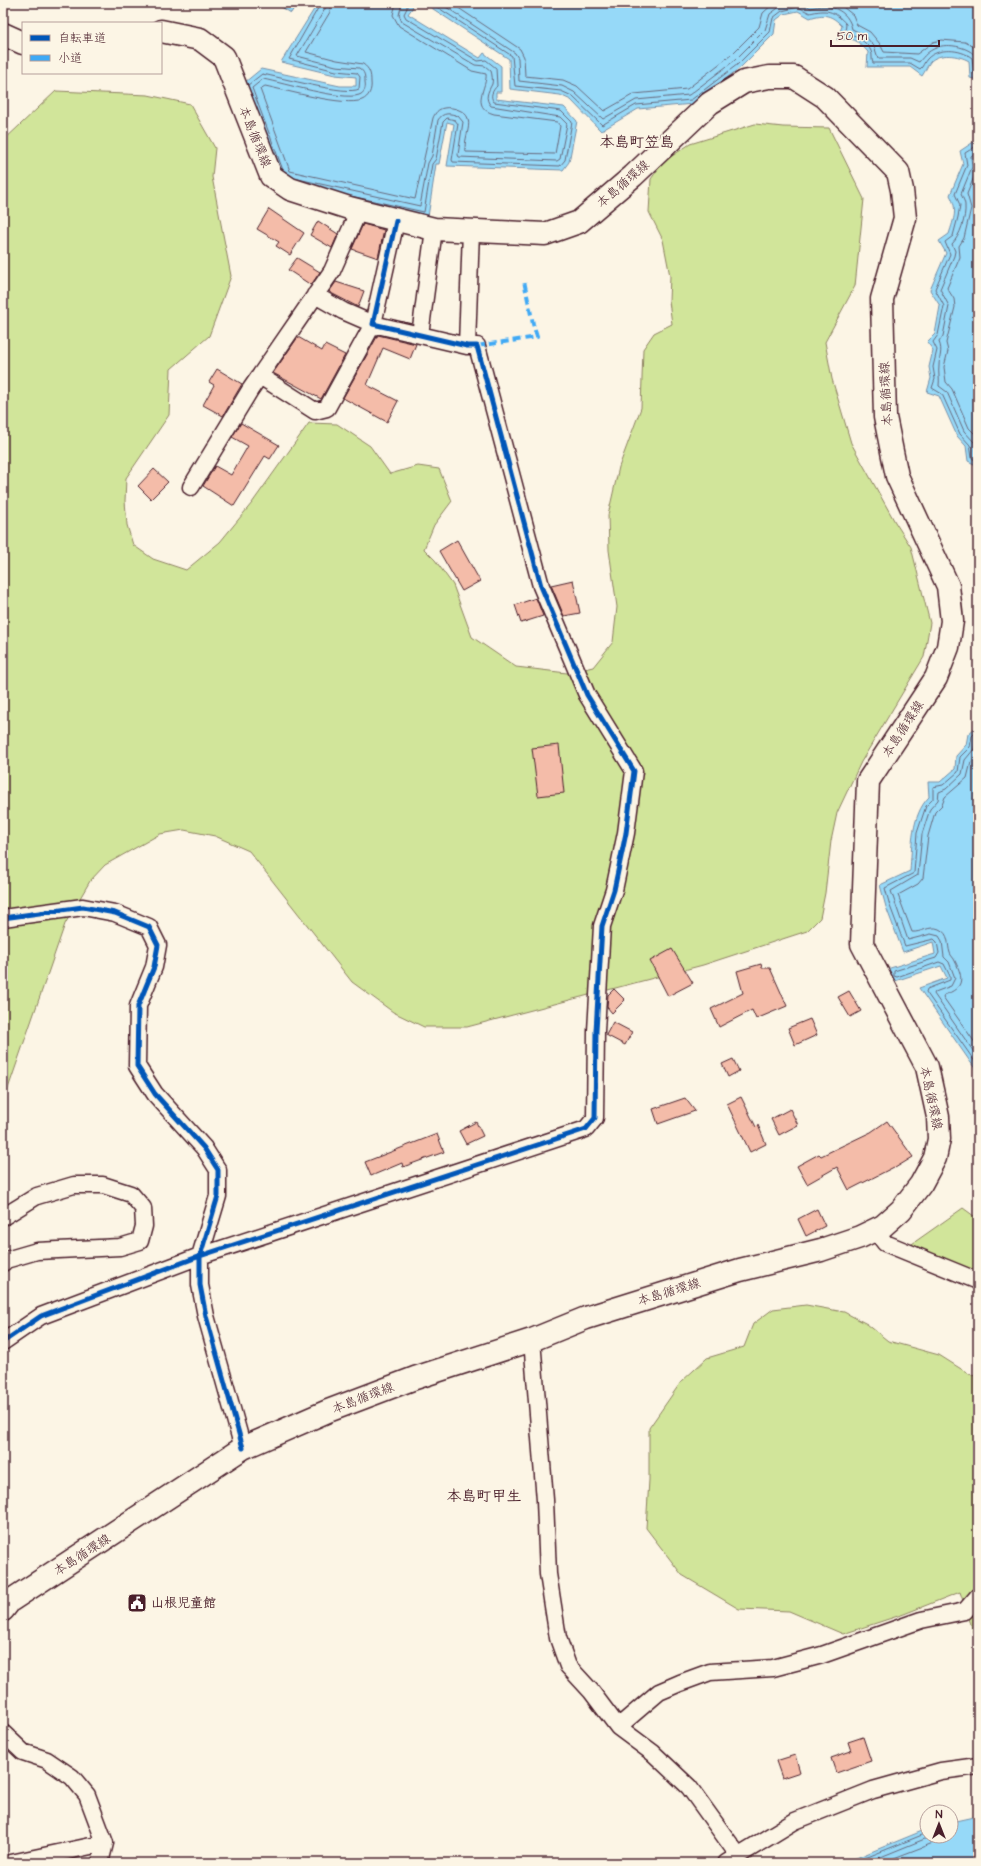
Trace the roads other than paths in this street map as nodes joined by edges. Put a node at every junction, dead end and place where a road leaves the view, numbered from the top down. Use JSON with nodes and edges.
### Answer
{"nodes":[{"id":1,"x":162,"y":31,"type":"edge"},
{"id":2,"x":3,"y":34,"type":"edge"},
{"id":3,"x":22,"y":43,"type":"edge"},
{"id":4,"x":359,"y":210,"type":"junction"},
{"id":5,"x":396,"y":221,"type":"junction"},
{"id":6,"x":434,"y":229,"type":"junction"},
{"id":7,"x":471,"y":230,"type":"junction"},
{"id":8,"x":315,"y":295,"type":"junction"},
{"id":9,"x":372,"y":324,"type":"junction"},
{"id":10,"x":420,"y":335,"type":"junction"},
{"id":11,"x":467,"y":346,"type":"junction"},
{"id":12,"x":260,"y":376,"type":"junction"},
{"id":13,"x":191,"y":487,"type":"dead end"},
{"id":14,"x":3,"y":918,"type":"edge"},
{"id":15,"x":3,"y":1216,"type":"edge"},
{"id":16,"x":874,"y":1230,"type":"junction"},
{"id":17,"x":200,"y":1256,"type":"junction"},
{"id":18,"x":3,"y":1263,"type":"edge"},
{"id":19,"x":978,"y":1281,"type":"edge"},
{"id":20,"x":532,"y":1340,"type":"junction"},
{"id":21,"x":3,"y":1342,"type":"edge"},
{"id":22,"x":243,"y":1448,"type":"junction"},
{"id":23,"x":978,"y":1596,"type":"edge"},
{"id":24,"x":3,"y":1610,"type":"edge"},
{"id":25,"x":618,"y":1727,"type":"junction"},
{"id":26,"x":3,"y":1733,"type":"edge"},
{"id":27,"x":978,"y":1766,"type":"edge"},
{"id":28,"x":105,"y":1843,"type":"junction"},
{"id":29,"x":732,"y":1859,"type":"edge"},
{"id":30,"x":11,"y":1863,"type":"edge"},
{"id":31,"x":100,"y":1863,"type":"edge"}],
"edges":[{"from":1,"to":4,"type":"main road","name":"本島循環線"},
{"from":2,"to":3,"type":"main road"},
{"from":4,"to":5,"type":"main road","name":"本島循環線"},
{"from":4,"to":8,"type":"street"},
{"from":5,"to":6,"type":"main road","name":"本島循環線"},
{"from":5,"to":9,"type":"street"},
{"from":6,"to":7,"type":"main road","name":"本島循環線"},
{"from":6,"to":10,"type":"street"},
{"from":7,"to":11,"type":"street"},
{"from":7,"to":16,"type":"main road","name":"本島循環線"},
{"from":8,"to":9,"type":"street"},
{"from":8,"to":12,"type":"street"},
{"from":9,"to":10,"type":"street"},
{"from":9,"to":12,"type":"street"},
{"from":10,"to":11,"type":"street"},
{"from":11,"to":17,"type":"street"},
{"from":12,"to":13,"type":"street"},
{"from":14,"to":17,"type":"street"},
{"from":15,"to":18,"type":"street"},
{"from":16,"to":19,"type":"street"},
{"from":16,"to":20,"type":"main road","name":"本島循環線"},
{"from":17,"to":21,"type":"street"},
{"from":17,"to":22,"type":"street"},
{"from":20,"to":22,"type":"main road","name":"本島循環線"},
{"from":20,"to":25,"type":"street"},
{"from":22,"to":24,"type":"main road","name":"本島循環線"},
{"from":23,"to":25,"type":"street"},
{"from":25,"to":29,"type":"street"},
{"from":26,"to":28,"type":"street"},
{"from":27,"to":29,"type":"street"},
{"from":28,"to":30,"type":"street"},
{"from":28,"to":31,"type":"street"}]}
